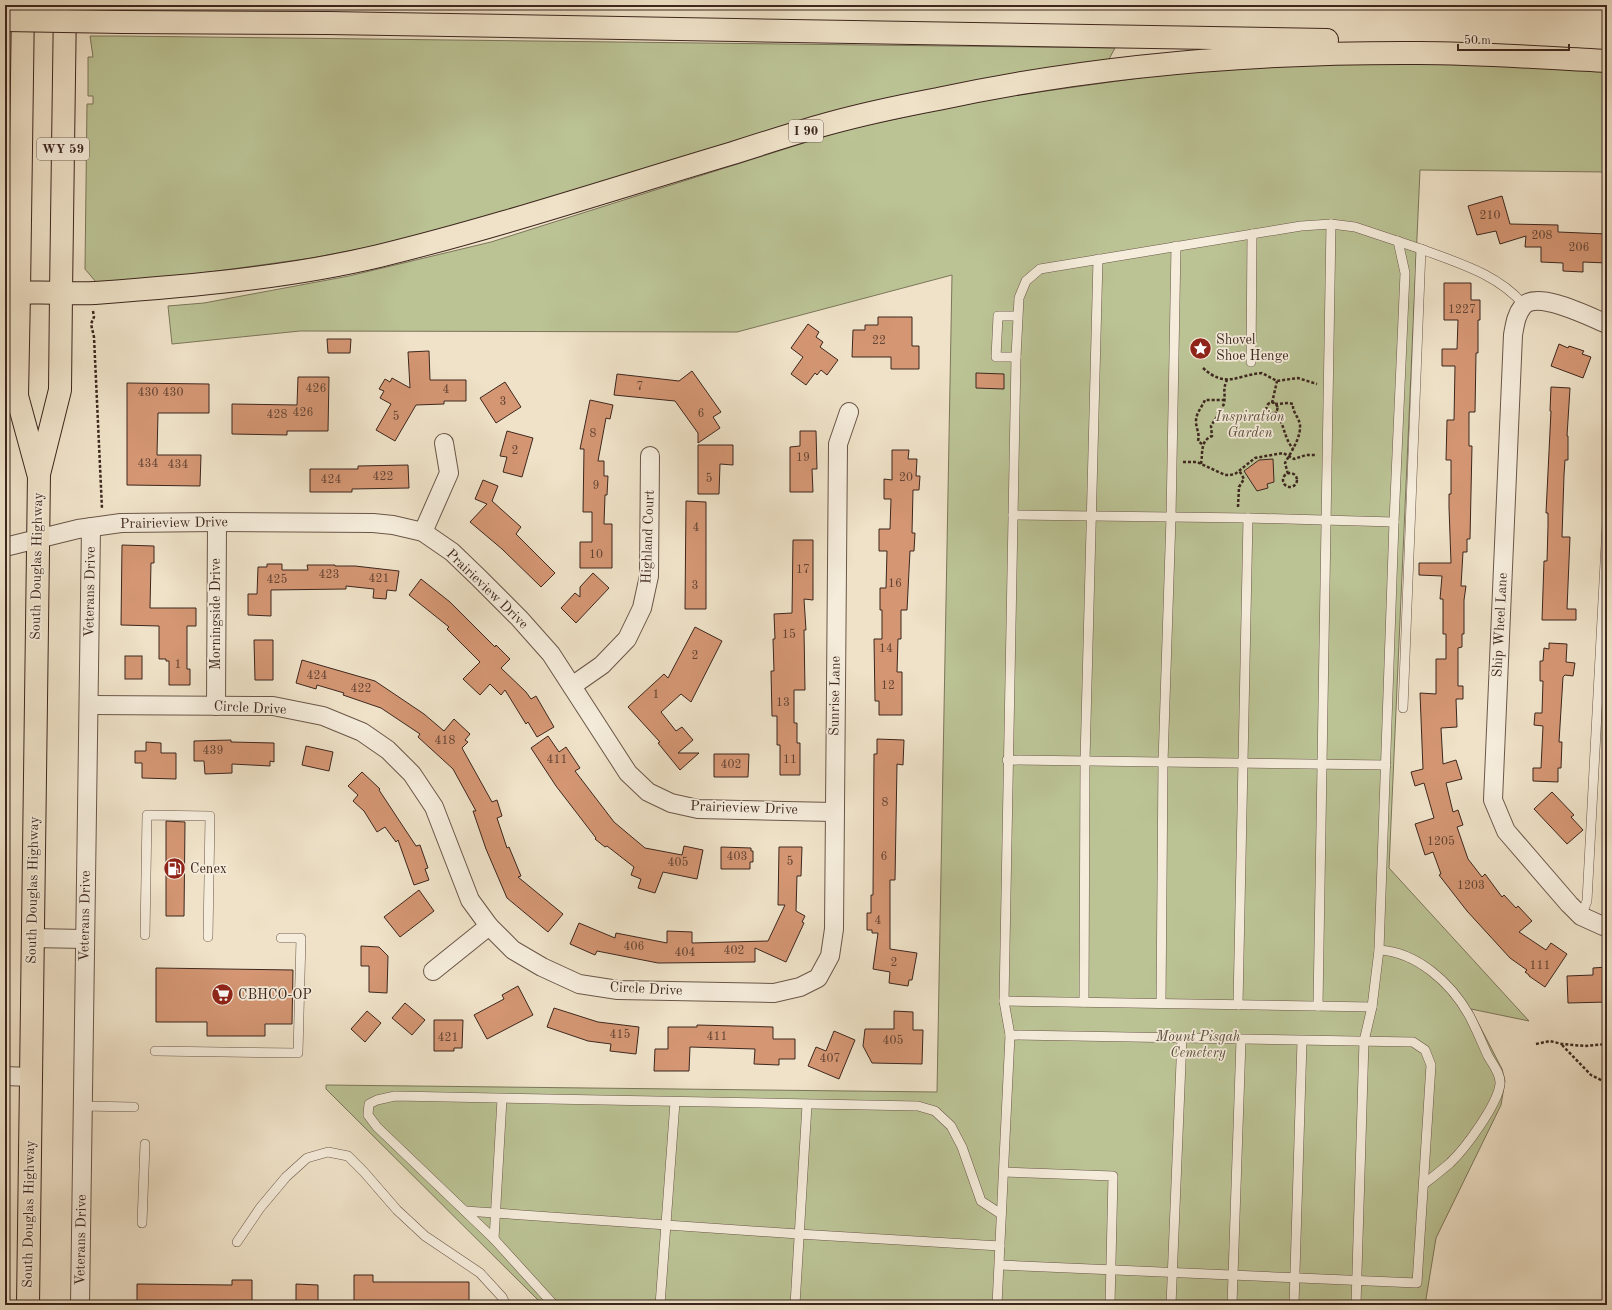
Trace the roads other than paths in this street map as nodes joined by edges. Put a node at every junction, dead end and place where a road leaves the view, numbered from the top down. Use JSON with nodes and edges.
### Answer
{"nodes":[{"id":1,"x":23,"y":5,"type":"edge"},
{"id":2,"x":65,"y":5,"type":"edge"},
{"id":3,"x":5,"y":20,"type":"edge"},
{"id":4,"x":1607,"y":51,"type":"edge"},
{"id":5,"x":1607,"y":61,"type":"edge"},
{"id":6,"x":1331,"y":224,"type":"junction"},
{"id":7,"x":1252,"y":234,"type":"junction"},
{"id":8,"x":1398,"y":240,"type":"junction"},
{"id":9,"x":1176,"y":246,"type":"junction"},
{"id":10,"x":1421,"y":249,"type":"junction"},
{"id":11,"x":1098,"y":259,"type":"junction"},
{"id":12,"x":61,"y":293,"type":"junction"},
{"id":13,"x":12,"y":294,"type":"edge"},
{"id":14,"x":1524,"y":305,"type":"junction"},
{"id":15,"x":1018,"y":316,"type":"junction"},
{"id":16,"x":1607,"y":324,"type":"edge"},
{"id":17,"x":1016,"y":357,"type":"junction"},
{"id":18,"x":1251,"y":362,"type":"dead end"},
{"id":19,"x":849,"y":412,"type":"dead end"},
{"id":20,"x":444,"y":443,"type":"dead end"},
{"id":21,"x":650,"y":456,"type":"dead end"},
{"id":22,"x":39,"y":474,"type":"junction"},
{"id":23,"x":1013,"y":515,"type":"junction"},
{"id":24,"x":1093,"y":516,"type":"junction"},
{"id":25,"x":1171,"y":517,"type":"junction"},
{"id":26,"x":1243,"y":518,"type":"junction"},
{"id":27,"x":1325,"y":520,"type":"junction"},
{"id":28,"x":217,"y":522,"type":"junction"},
{"id":29,"x":1394,"y":522,"type":"junction"},
{"id":30,"x":1607,"y":525,"type":"edge"},
{"id":31,"x":91,"y":528,"type":"junction"},
{"id":32,"x":423,"y":532,"type":"junction"},
{"id":33,"x":38,"y":540,"type":"junction"},
{"id":34,"x":5,"y":547,"type":"edge"},
{"id":35,"x":572,"y":686,"type":"junction"},
{"id":36,"x":89,"y":706,"type":"junction"},
{"id":37,"x":216,"y":706,"type":"junction"},
{"id":38,"x":1403,"y":708,"type":"dead end"},
{"id":39,"x":1007,"y":760,"type":"junction"},
{"id":40,"x":1085,"y":761,"type":"junction"},
{"id":41,"x":1163,"y":762,"type":"junction"},
{"id":42,"x":1243,"y":764,"type":"junction"},
{"id":43,"x":1322,"y":765,"type":"junction"},
{"id":44,"x":1386,"y":766,"type":"junction"},
{"id":45,"x":834,"y":812,"type":"junction"},
{"id":46,"x":1581,"y":916,"type":"junction"},
{"id":47,"x":489,"y":926,"type":"junction"},
{"id":48,"x":1607,"y":926,"type":"edge"},
{"id":49,"x":145,"y":936,"type":"dead end"},
{"id":50,"x":208,"y":937,"type":"dead end"},
{"id":51,"x":32,"y":938,"type":"junction"},
{"id":52,"x":281,"y":938,"type":"dead end"},
{"id":53,"x":85,"y":939,"type":"junction"},
{"id":54,"x":1379,"y":950,"type":"junction"},
{"id":55,"x":433,"y":972,"type":"dead end"},
{"id":56,"x":818,"y":978,"type":"joint"},
{"id":57,"x":1004,"y":1001,"type":"junction"},
{"id":58,"x":1084,"y":1002,"type":"junction"},
{"id":59,"x":1161,"y":1004,"type":"junction"},
{"id":60,"x":1238,"y":1005,"type":"junction"},
{"id":61,"x":1318,"y":1006,"type":"junction"},
{"id":62,"x":1372,"y":1007,"type":"junction"},
{"id":63,"x":1010,"y":1035,"type":"junction"},
{"id":64,"x":1182,"y":1038,"type":"junction"},
{"id":65,"x":1241,"y":1040,"type":"junction"},
{"id":66,"x":1302,"y":1041,"type":"junction"},
{"id":67,"x":1364,"y":1041,"type":"junction"},
{"id":68,"x":155,"y":1051,"type":"dead end"},
{"id":69,"x":5,"y":1076,"type":"edge"},
{"id":70,"x":30,"y":1077,"type":"junction"},
{"id":71,"x":502,"y":1099,"type":"junction"},
{"id":72,"x":675,"y":1102,"type":"junction"},
{"id":73,"x":807,"y":1105,"type":"junction"},
{"id":74,"x":82,"y":1106,"type":"junction"},
{"id":75,"x":134,"y":1107,"type":"dead end"},
{"id":76,"x":145,"y":1144,"type":"dead end"},
{"id":77,"x":1004,"y":1172,"type":"junction"},
{"id":78,"x":1424,"y":1184,"type":"junction"},
{"id":79,"x":465,"y":1211,"type":"junction"},
{"id":80,"x":495,"y":1213,"type":"junction"},
{"id":81,"x":1001,"y":1214,"type":"junction"},
{"id":82,"x":142,"y":1223,"type":"dead end"},
{"id":83,"x":665,"y":1225,"type":"junction"},
{"id":84,"x":798,"y":1234,"type":"junction"},
{"id":85,"x":494,"y":1239,"type":"junction"},
{"id":86,"x":237,"y":1242,"type":"dead end"},
{"id":87,"x":1000,"y":1246,"type":"junction"},
{"id":88,"x":1000,"y":1265,"type":"junction"},
{"id":89,"x":1111,"y":1270,"type":"junction"},
{"id":90,"x":1172,"y":1272,"type":"junction"},
{"id":91,"x":1233,"y":1275,"type":"junction"},
{"id":92,"x":1296,"y":1277,"type":"junction"},
{"id":93,"x":1357,"y":1280,"type":"junction"},
{"id":94,"x":28,"y":1305,"type":"edge"},
{"id":95,"x":80,"y":1305,"type":"edge"},
{"id":96,"x":506,"y":1305,"type":"edge"},
{"id":97,"x":554,"y":1305,"type":"edge"},
{"id":98,"x":660,"y":1305,"type":"edge"},
{"id":99,"x":795,"y":1305,"type":"edge"},
{"id":100,"x":997,"y":1305,"type":"edge"},
{"id":101,"x":1110,"y":1305,"type":"edge"},
{"id":102,"x":1171,"y":1305,"type":"edge"},
{"id":103,"x":1232,"y":1305,"type":"edge"},
{"id":104,"x":1294,"y":1305,"type":"edge"},
{"id":105,"x":1356,"y":1305,"type":"edge"}],
"edges":[{"from":1,"to":13,"type":"main road","name":"South Douglas Highway","number":"WY 59"},
{"from":2,"to":12,"type":"main road","name":"South Douglas Highway","number":"WY 59"},
{"from":3,"to":4,"type":"main road","bridge":true},
{"from":5,"to":12,"type":"main road","number":"I 90"},
{"from":6,"to":7,"type":"lane"},
{"from":6,"to":8,"type":"lane"},
{"from":6,"to":27,"type":"lane"},
{"from":7,"to":9,"type":"lane"},
{"from":7,"to":18,"type":"lane"},
{"from":8,"to":10,"type":"lane"},
{"from":8,"to":29,"type":"lane"},
{"from":9,"to":11,"type":"lane"},
{"from":9,"to":25,"type":"lane"},
{"from":10,"to":14,"type":"lane"},
{"from":10,"to":38,"type":"lane"},
{"from":11,"to":15,"type":"lane"},
{"from":11,"to":24,"type":"lane"},
{"from":12,"to":13,"type":"main road","number":"I 90"},
{"from":12,"to":22,"type":"main road","name":"South Douglas Highway","number":"WY 59"},
{"from":13,"to":22,"type":"main road","name":"South Douglas Highway","number":"WY 59"},
{"from":14,"to":16,"type":"street"},
{"from":14,"to":46,"type":"street","name":"Ship Wheel Lane"},
{"from":15,"to":17,"type":"lane"},
{"from":15,"to":17,"type":"lane"},
{"from":17,"to":23,"type":"lane"},
{"from":19,"to":45,"type":"street","name":"Sunrise Lane"},
{"from":20,"to":32,"type":"street"},
{"from":21,"to":35,"type":"street","name":"Highland Court"},
{"from":22,"to":33,"type":"main road","name":"South Douglas Highway","number":"WY 59"},
{"from":23,"to":24,"type":"lane"},
{"from":23,"to":39,"type":"lane"},
{"from":24,"to":25,"type":"lane"},
{"from":24,"to":40,"type":"lane"},
{"from":25,"to":26,"type":"lane"},
{"from":25,"to":41,"type":"lane"},
{"from":26,"to":27,"type":"lane"},
{"from":26,"to":42,"type":"lane"},
{"from":27,"to":29,"type":"lane"},
{"from":27,"to":43,"type":"lane"},
{"from":28,"to":31,"type":"street","name":"Prairieview Drive"},
{"from":28,"to":32,"type":"street","name":"Prairieview Drive"},
{"from":28,"to":37,"type":"street","name":"Morningside Drive"},
{"from":29,"to":44,"type":"lane"},
{"from":30,"to":46,"type":"lane"},
{"from":31,"to":33,"type":"street","name":"Prairieview Drive"},
{"from":31,"to":36,"type":"street","name":"Veterans Drive"},
{"from":32,"to":35,"type":"street","name":"Prairieview Drive"},
{"from":33,"to":34,"type":"street","name":"Prairieview Drive"},
{"from":33,"to":51,"type":"main road","name":"South Douglas Highway","number":"WY 59"},
{"from":35,"to":45,"type":"street","name":"Prairieview Drive"},
{"from":36,"to":37,"type":"street","name":"Circle Drive"},
{"from":36,"to":53,"type":"street","name":"Veterans Drive"},
{"from":37,"to":47,"type":"street","name":"Circle Drive"},
{"from":39,"to":40,"type":"lane"},
{"from":39,"to":57,"type":"lane"},
{"from":40,"to":41,"type":"lane"},
{"from":40,"to":58,"type":"lane"},
{"from":41,"to":42,"type":"lane"},
{"from":41,"to":59,"type":"lane"},
{"from":42,"to":43,"type":"lane"},
{"from":42,"to":60,"type":"lane"},
{"from":43,"to":44,"type":"lane"},
{"from":43,"to":61,"type":"lane"},
{"from":44,"to":54,"type":"lane"},
{"from":45,"to":56,"type":"street","name":"Sunrise Lane"},
{"from":46,"to":48,"type":"street"},
{"from":47,"to":55,"type":"street"},
{"from":47,"to":56,"type":"street","name":"Circle Drive"},
{"from":49,"to":50,"type":"lane"},
{"from":51,"to":53,"type":"street"},
{"from":51,"to":70,"type":"main road","name":"South Douglas Highway","number":"WY 59"},
{"from":52,"to":68,"type":"lane"},
{"from":53,"to":74,"type":"street","name":"Veterans Drive"},
{"from":54,"to":62,"type":"lane"},
{"from":54,"to":78,"type":"lane"},
{"from":57,"to":58,"type":"lane"},
{"from":57,"to":63,"type":"lane"},
{"from":58,"to":59,"type":"lane"},
{"from":59,"to":60,"type":"lane"},
{"from":60,"to":61,"type":"lane"},
{"from":61,"to":62,"type":"lane"},
{"from":62,"to":67,"type":"lane"},
{"from":63,"to":64,"type":"lane"},
{"from":63,"to":77,"type":"lane"},
{"from":64,"to":65,"type":"lane"},
{"from":64,"to":90,"type":"lane"},
{"from":65,"to":66,"type":"lane"},
{"from":65,"to":91,"type":"lane"},
{"from":66,"to":67,"type":"lane"},
{"from":66,"to":92,"type":"lane"},
{"from":67,"to":78,"type":"lane"},
{"from":67,"to":93,"type":"lane"},
{"from":69,"to":70,"type":"street"},
{"from":70,"to":94,"type":"main road","name":"South Douglas Highway","number":"WY 59"},
{"from":71,"to":72,"type":"lane"},
{"from":71,"to":79,"type":"lane"},
{"from":71,"to":80,"type":"lane"},
{"from":72,"to":73,"type":"lane"},
{"from":72,"to":83,"type":"lane"},
{"from":73,"to":81,"type":"lane"},
{"from":73,"to":84,"type":"lane"},
{"from":74,"to":75,"type":"lane"},
{"from":74,"to":95,"type":"street","name":"Veterans Drive"},
{"from":76,"to":82,"type":"lane"},
{"from":77,"to":81,"type":"lane"},
{"from":77,"to":89,"type":"lane"},
{"from":78,"to":93,"type":"lane"},
{"from":79,"to":80,"type":"lane"},
{"from":79,"to":85,"type":"lane"},
{"from":80,"to":83,"type":"lane"},
{"from":80,"to":85,"type":"lane"},
{"from":81,"to":87,"type":"lane"},
{"from":83,"to":84,"type":"lane"},
{"from":83,"to":98,"type":"lane"},
{"from":84,"to":87,"type":"lane"},
{"from":84,"to":99,"type":"lane"},
{"from":85,"to":97,"type":"lane"},
{"from":86,"to":96,"type":"lane"},
{"from":87,"to":88,"type":"lane"},
{"from":88,"to":89,"type":"lane"},
{"from":88,"to":100,"type":"lane"},
{"from":89,"to":90,"type":"lane"},
{"from":89,"to":101,"type":"lane"},
{"from":90,"to":91,"type":"lane"},
{"from":90,"to":102,"type":"lane"},
{"from":91,"to":92,"type":"lane"},
{"from":91,"to":103,"type":"lane"},
{"from":92,"to":93,"type":"lane"},
{"from":92,"to":104,"type":"lane"},
{"from":93,"to":105,"type":"lane"}]}
